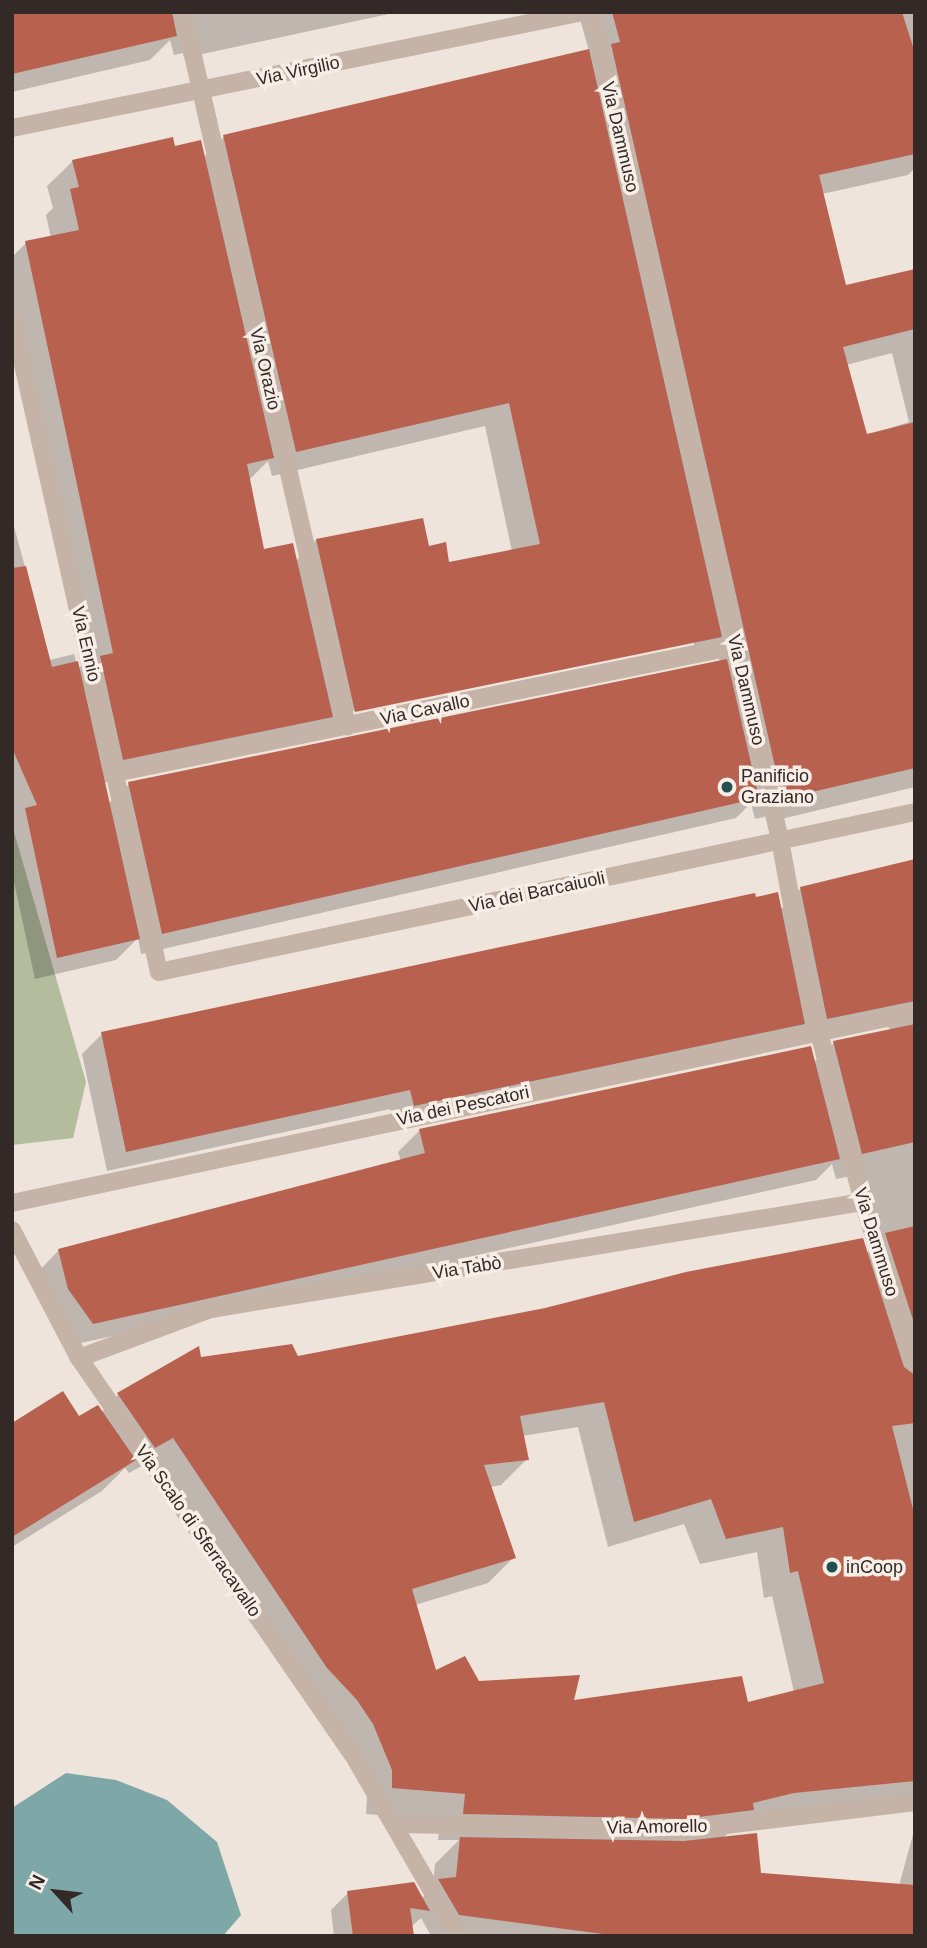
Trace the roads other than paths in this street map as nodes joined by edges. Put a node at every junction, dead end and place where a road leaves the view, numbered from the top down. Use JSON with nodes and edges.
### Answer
{"nodes":[{"id":1,"x":183,"y":12,"type":"edge"},
{"id":2,"x":583,"y":12,"type":"edge"},
{"id":3,"x":592,"y":12,"type":"edge"},
{"id":4,"x":201,"y":92,"type":"junction"},
{"id":5,"x":12,"y":128,"type":"edge"},
{"id":6,"x":12,"y":315,"type":"edge"},
{"id":7,"x":736,"y":646,"type":"junction"},
{"id":8,"x":346,"y":726,"type":"junction"},
{"id":9,"x":115,"y":773,"type":"junction"},
{"id":10,"x":915,"y":812,"type":"edge"},
{"id":11,"x":780,"y":840,"type":"junction"},
{"id":12,"x":159,"y":972,"type":"joint"},
{"id":13,"x":915,"y":1012,"type":"edge"},
{"id":14,"x":819,"y":1030,"type":"junction"},
{"id":15,"x":863,"y":1202,"type":"junction"},
{"id":16,"x":12,"y":1203,"type":"edge"},
{"id":17,"x":12,"y":1230,"type":"edge"},
{"id":18,"x":79,"y":1358,"type":"junction"},
{"id":19,"x":915,"y":1364,"type":"edge"},
{"id":20,"x":915,"y":1802,"type":"edge"},
{"id":21,"x":397,"y":1824,"type":"junction"},
{"id":22,"x":458,"y":1936,"type":"edge"}],
"edges":[{"from":1,"to":4,"type":"street","name":"Via Orazio"},
{"from":2,"to":4,"type":"street","name":"Via Virgilio"},
{"from":3,"to":7,"type":"street","name":"Via Dammuso"},
{"from":4,"to":5,"type":"street","name":"Via Virgilio"},
{"from":4,"to":8,"type":"street","name":"Via Orazio"},
{"from":6,"to":9,"type":"street","name":"Via Ennio"},
{"from":7,"to":8,"type":"street","name":"Via Cavallo"},
{"from":7,"to":11,"type":"street","name":"Via Dammuso"},
{"from":8,"to":9,"type":"street","name":"Via Cavallo"},
{"from":9,"to":12,"type":"street","name":"Via Ennio"},
{"from":10,"to":11,"type":"street","name":"Via dei Barcaiuoli"},
{"from":11,"to":12,"type":"street","name":"Via dei Barcaiuoli"},
{"from":11,"to":14,"type":"street","name":"Via Dammuso"},
{"from":13,"to":14,"type":"street","name":"Via dei Pescatori"},
{"from":14,"to":15,"type":"street","name":"Via Dammuso"},
{"from":14,"to":16,"type":"street","name":"Via dei Pescatori"},
{"from":15,"to":18,"type":"street","name":"Via Tabò"},
{"from":15,"to":19,"type":"street","name":"Via Dammuso"},
{"from":17,"to":18,"type":"street","name":"Via Scalo di Sferracavallo"},
{"from":18,"to":21,"type":"street","name":"Via Scalo di Sferracavallo"},
{"from":20,"to":21,"type":"street","name":"Via Amorello"},
{"from":21,"to":22,"type":"street","name":"Via Scalo di Sferracavallo"}]}
